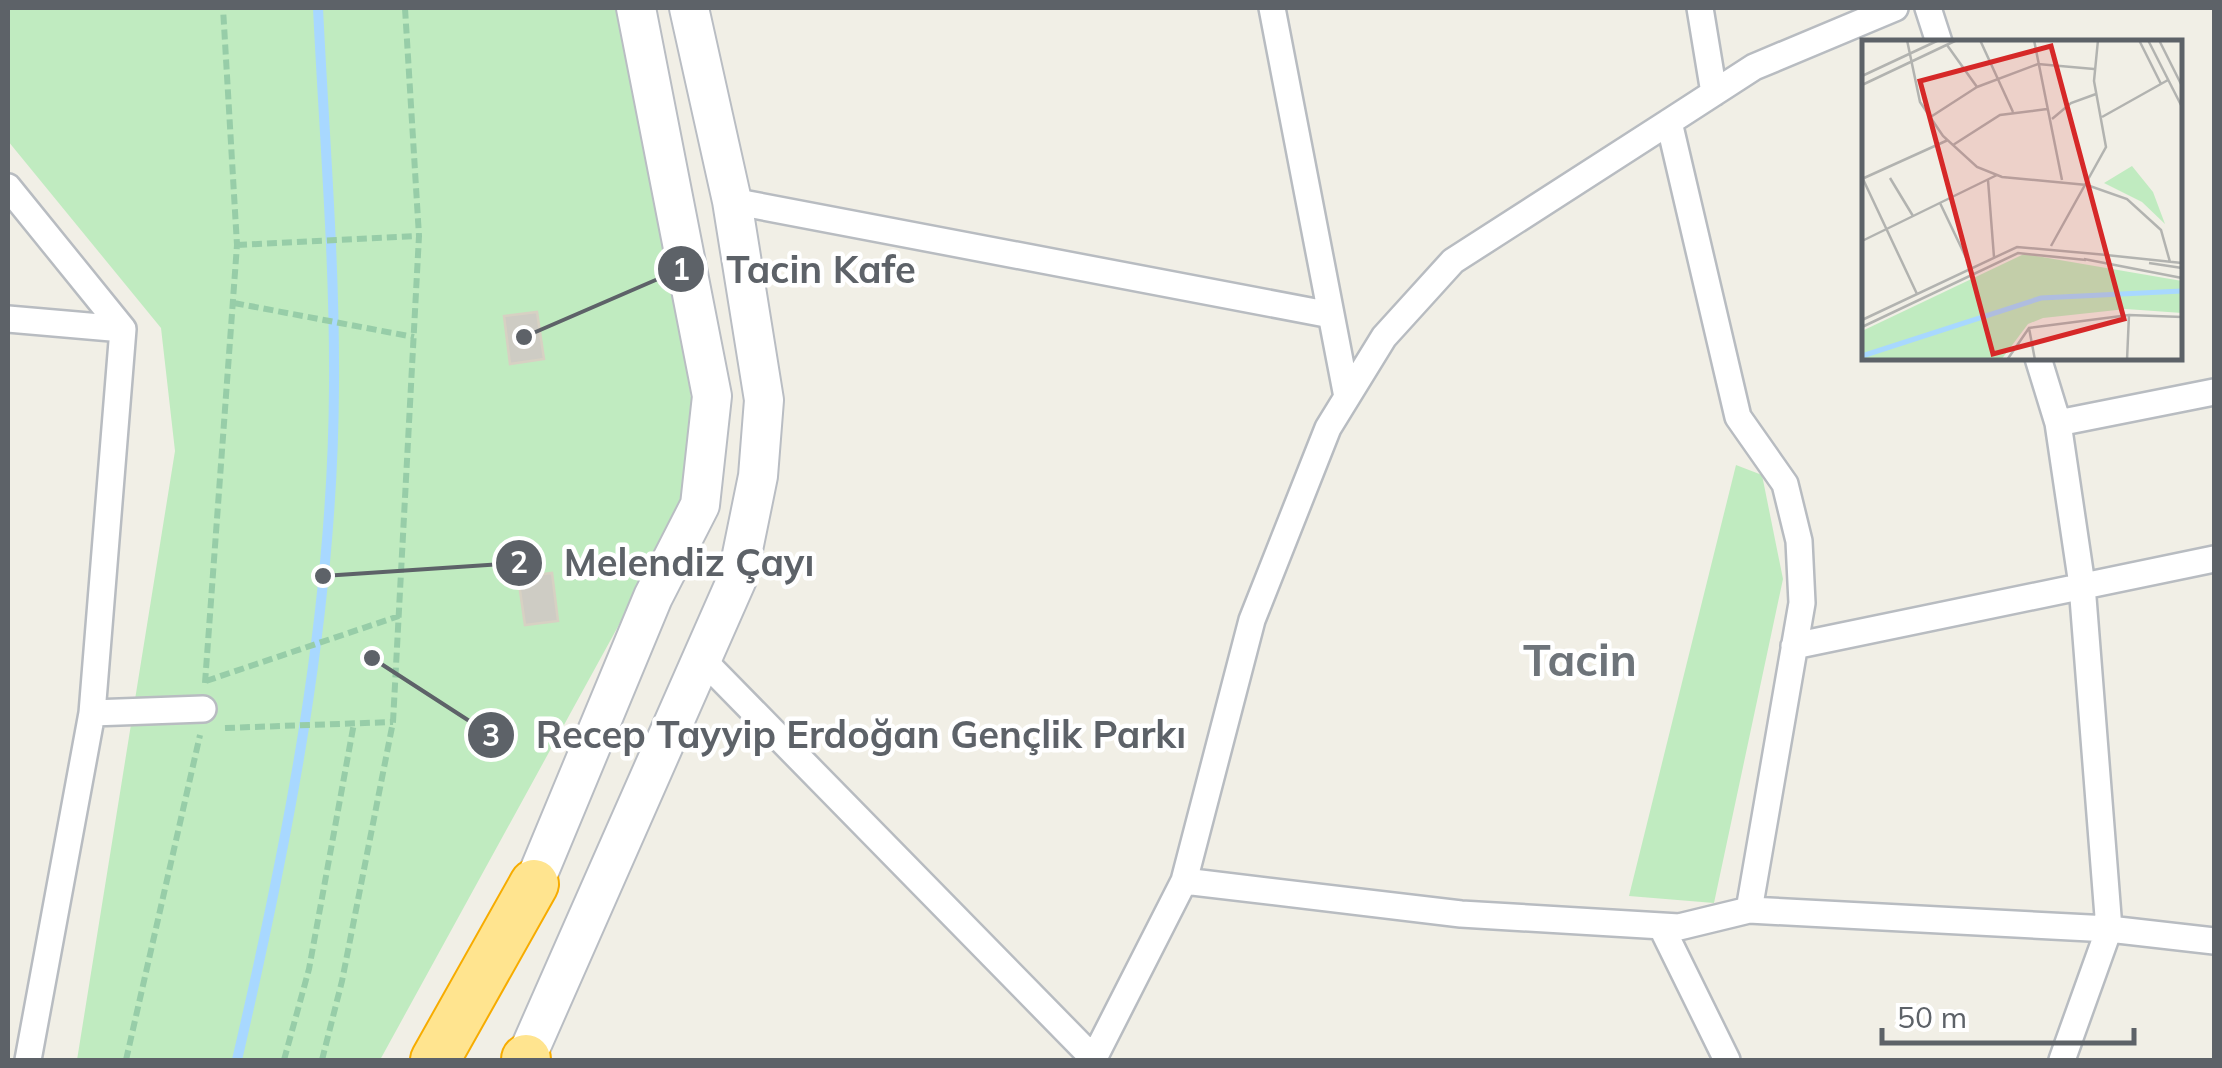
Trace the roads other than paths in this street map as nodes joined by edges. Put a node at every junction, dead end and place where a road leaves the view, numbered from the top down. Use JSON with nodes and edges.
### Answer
{"nodes":[{"id":1,"x":636,"y":8,"type":"edge"},
{"id":2,"x":1272,"y":8,"type":"edge"},
{"id":3,"x":1700,"y":8,"type":"edge"},
{"id":4,"x":1895,"y":8,"type":"edge"},
{"id":5,"x":1928,"y":8,"type":"edge"},
{"id":6,"x":698,"y":9,"type":"edge"},
{"id":7,"x":1938,"y":40,"type":"edge"},
{"id":8,"x":1714,"y":93,"type":"junction"},
{"id":9,"x":1669,"y":122,"type":"junction"},
{"id":10,"x":8,"y":186,"type":"edge"},
{"id":11,"x":732,"y":201,"type":"junction"},
{"id":12,"x":1331,"y":315,"type":"junction"},
{"id":13,"x":8,"y":319,"type":"edge"},
{"id":14,"x":123,"y":329,"type":"junction"},
{"id":15,"x":2039,"y":360,"type":"edge"},
{"id":16,"x":2214,"y":392,"type":"edge"},
{"id":17,"x":1347,"y":398,"type":"junction"},
{"id":18,"x":2058,"y":422,"type":"junction"},
{"id":19,"x":2214,"y":559,"type":"edge"},
{"id":20,"x":2082,"y":585,"type":"junction"},
{"id":21,"x":1794,"y":646,"type":"junction"},
{"id":22,"x":702,"y":659,"type":"junction"},
{"id":23,"x":92,"y":713,"type":"junction"},
{"id":24,"x":202,"y":719,"type":"road end"},
{"id":25,"x":1184,"y":881,"type":"junction"},
{"id":26,"x":534,"y":884,"type":"junction"},
{"id":27,"x":1749,"y":910,"type":"junction"},
{"id":28,"x":1661,"y":926,"type":"junction"},
{"id":29,"x":2110,"y":929,"type":"junction"},
{"id":30,"x":2214,"y":941,"type":"edge"},
{"id":31,"x":28,"y":1060,"type":"edge"},
{"id":32,"x":434,"y":1060,"type":"edge"},
{"id":33,"x":463,"y":1060,"type":"edge"},
{"id":34,"x":526,"y":1060,"type":"edge"},
{"id":35,"x":1094,"y":1060,"type":"edge"},
{"id":36,"x":1727,"y":1060,"type":"edge"},
{"id":37,"x":2062,"y":1060,"type":"edge"}],
"edges":[{"from":1,"to":26,"type":"main road"},
{"from":2,"to":12,"type":"street"},
{"from":3,"to":8,"type":"street"},
{"from":4,"to":8,"type":"street"},
{"from":5,"to":7,"type":"street"},
{"from":6,"to":11,"type":"main road"},
{"from":8,"to":9,"type":"street"},
{"from":9,"to":17,"type":"street"},
{"from":9,"to":21,"type":"street"},
{"from":10,"to":14,"type":"street"},
{"from":11,"to":12,"type":"street"},
{"from":11,"to":22,"type":"main road"},
{"from":12,"to":17,"type":"street"},
{"from":13,"to":14,"type":"street"},
{"from":14,"to":23,"type":"street"},
{"from":15,"to":18,"type":"street"},
{"from":16,"to":18,"type":"street"},
{"from":17,"to":25,"type":"street"},
{"from":18,"to":20,"type":"street"},
{"from":19,"to":20,"type":"street"},
{"from":20,"to":21,"type":"street"},
{"from":20,"to":29,"type":"street"},
{"from":21,"to":27,"type":"street"},
{"from":22,"to":34,"type":"main road"},
{"from":22,"to":35,"type":"street"},
{"from":23,"to":24,"type":"street"},
{"from":23,"to":31,"type":"street"},
{"from":25,"to":28,"type":"street"},
{"from":25,"to":35,"type":"street"},
{"from":26,"to":32,"type":"highway"},
{"from":26,"to":33,"type":"main road"},
{"from":27,"to":28,"type":"street"},
{"from":27,"to":29,"type":"street"},
{"from":28,"to":36,"type":"street"},
{"from":29,"to":30,"type":"street"},
{"from":29,"to":37,"type":"street"}]}
